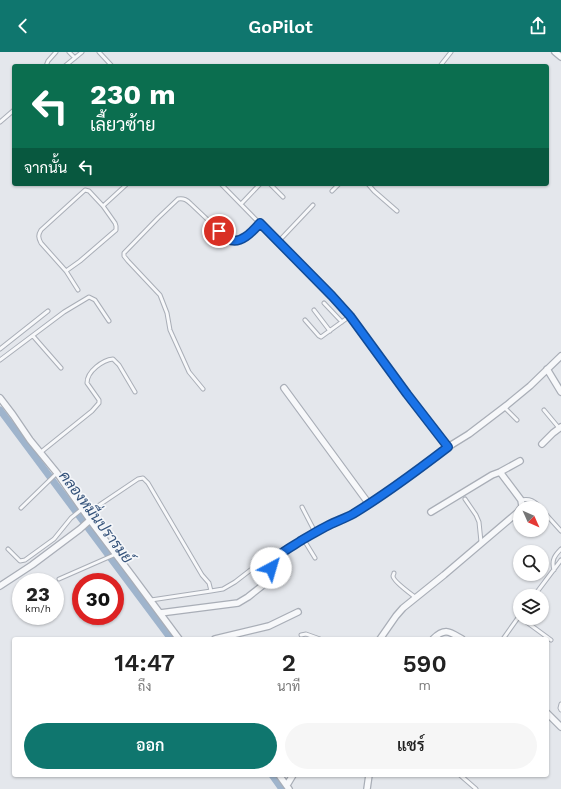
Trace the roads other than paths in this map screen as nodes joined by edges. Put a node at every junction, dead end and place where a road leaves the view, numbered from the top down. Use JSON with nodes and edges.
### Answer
{"nodes":[{"id":1,"x":56,"y":52,"type":"edge"},
{"id":2,"x":69,"y":52,"type":"edge"},
{"id":3,"x":82,"y":52,"type":"edge"},
{"id":4,"x":99,"y":52,"type":"edge"},
{"id":5,"x":452,"y":52,"type":"edge"},
{"id":6,"x":555,"y":52,"type":"edge"},
{"id":7,"x":561,"y":57,"type":"edge"},
{"id":8,"x":75,"y":58,"type":"junction"},
{"id":9,"x":47,"y":64,"type":"edge"},
{"id":10,"x":68,"y":64,"type":"edge"},
{"id":11,"x":110,"y":64,"type":"edge"},
{"id":12,"x":442,"y":64,"type":"edge"},
{"id":13,"x":12,"y":112,"type":"edge"},
{"id":14,"x":0,"y":122,"type":"edge"},
{"id":15,"x":125,"y":186,"type":"edge"},
{"id":16,"x":223,"y":186,"type":"edge"},
{"id":17,"x":258,"y":186,"type":"edge"},
{"id":18,"x":272,"y":186,"type":"edge"},
{"id":19,"x":337,"y":186,"type":"edge"},
{"id":20,"x":370,"y":186,"type":"edge"},
{"id":21,"x":332,"y":191,"type":"dead end"},
{"id":22,"x":283,"y":197,"type":"dead end"},
{"id":23,"x":241,"y":204,"type":"junction"},
{"id":24,"x":313,"y":205,"type":"dead end"},
{"id":25,"x":103,"y":206,"type":"junction"},
{"id":26,"x":398,"y":211,"type":"dead end"},
{"id":27,"x":260,"y":223,"type":"junction"},
{"id":28,"x":278,"y":242,"type":"junction"},
{"id":29,"x":66,"y":272,"type":"junction"},
{"id":30,"x":78,"y":290,"type":"dead end"},
{"id":31,"x":324,"y":303,"type":"dead end"},
{"id":32,"x":314,"y":310,"type":"dead end"},
{"id":33,"x":48,"y":311,"type":"dead end"},
{"id":34,"x":350,"y":316,"type":"junction"},
{"id":35,"x":305,"y":320,"type":"dead end"},
{"id":36,"x":109,"y":321,"type":"dead end"},
{"id":37,"x":342,"y":322,"type":"junction"},
{"id":38,"x":330,"y":331,"type":"junction"},
{"id":39,"x":33,"y":336,"type":"junction"},
{"id":40,"x":0,"y":349,"type":"edge"},
{"id":41,"x":561,"y":356,"type":"edge"},
{"id":42,"x":0,"y":360,"type":"edge"},
{"id":43,"x":61,"y":368,"type":"dead end"},
{"id":44,"x":547,"y":369,"type":"junction"},
{"id":45,"x":284,"y":388,"type":"dead end"},
{"id":46,"x":203,"y":389,"type":"dead end"},
{"id":47,"x":135,"y":392,"type":"dead end"},
{"id":48,"x":561,"y":392,"type":"edge"},
{"id":49,"x":0,"y":398,"type":"edge"},
{"id":50,"x":504,"y":407,"type":"junction"},
{"id":51,"x":544,"y":410,"type":"dead end"},
{"id":52,"x":517,"y":420,"type":"dead end"},
{"id":53,"x":560,"y":428,"type":"edge"},
{"id":54,"x":542,"y":444,"type":"dead end"},
{"id":55,"x":448,"y":447,"type":"junction"},
{"id":56,"x":40,"y":453,"type":"junction"},
{"id":57,"x":520,"y":461,"type":"dead end"},
{"id":58,"x":500,"y":472,"type":"junction"},
{"id":59,"x":57,"y":473,"type":"junction"},
{"id":60,"x":465,"y":499,"type":"dead end"},
{"id":61,"x":521,"y":500,"type":"joint"},
{"id":62,"x":532,"y":501,"type":"edge"},
{"id":63,"x":369,"y":504,"type":"junction"},
{"id":64,"x":302,"y":507,"type":"dead end"},
{"id":65,"x":21,"y":508,"type":"dead end"},
{"id":66,"x":84,"y":511,"type":"junction"},
{"id":67,"x":431,"y":512,"type":"dead end"},
{"id":68,"x":513,"y":516,"type":"edge"},
{"id":69,"x":549,"y":518,"type":"edge"},
{"id":70,"x":90,"y":520,"type":"junction"},
{"id":71,"x":561,"y":531,"type":"edge"},
{"id":72,"x":315,"y":532,"type":"junction"},
{"id":73,"x":304,"y":540,"type":"junction"},
{"id":74,"x":481,"y":542,"type":"junction"},
{"id":75,"x":561,"y":548,"type":"edge"},
{"id":76,"x":8,"y":550,"type":"dead end"},
{"id":77,"x":116,"y":554,"type":"junction"},
{"id":78,"x":266,"y":558,"type":"dead end"},
{"id":79,"x":315,"y":558,"type":"dead end"},
{"id":80,"x":561,"y":560,"type":"edge"},
{"id":81,"x":554,"y":570,"type":"junction"},
{"id":82,"x":394,"y":573,"type":"dead end"},
{"id":83,"x":64,"y":577,"type":"edge"},
{"id":84,"x":0,"y":586,"type":"edge"},
{"id":85,"x":539,"y":589,"type":"edge"},
{"id":86,"x":211,"y":591,"type":"junction"},
{"id":87,"x":415,"y":597,"type":"junction"},
{"id":88,"x":151,"y":600,"type":"junction"},
{"id":89,"x":298,"y":612,"type":"dead end"},
{"id":90,"x":160,"y":613,"type":"junction"},
{"id":91,"x":514,"y":625,"type":"edge"},
{"id":92,"x":531,"y":625,"type":"edge"},
{"id":93,"x":300,"y":635,"type":"dead end"},
{"id":94,"x":178,"y":637,"type":"edge"},
{"id":95,"x":223,"y":637,"type":"edge"},
{"id":96,"x":314,"y":637,"type":"edge"},
{"id":97,"x":381,"y":637,"type":"edge"},
{"id":98,"x":435,"y":637,"type":"edge"},
{"id":99,"x":459,"y":637,"type":"edge"},
{"id":100,"x":505,"y":637,"type":"edge"},
{"id":101,"x":548,"y":637,"type":"edge"},
{"id":102,"x":549,"y":638,"type":"edge"},
{"id":103,"x":552,"y":640,"type":"dead end"},
{"id":104,"x":561,"y":704,"type":"edge"},
{"id":105,"x":561,"y":710,"type":"edge"},
{"id":106,"x":549,"y":715,"type":"edge"},
{"id":107,"x":561,"y":727,"type":"edge"},
{"id":108,"x":280,"y":777,"type":"edge"},
{"id":109,"x":292,"y":777,"type":"edge"},
{"id":110,"x":369,"y":777,"type":"edge"},
{"id":111,"x":462,"y":777,"type":"edge"},
{"id":112,"x":288,"y":787,"type":"edge"},
{"id":113,"x":367,"y":789,"type":"edge"},
{"id":114,"x":476,"y":789,"type":"edge"}],
"edges":[{"from":1,"to":9,"type":"lane"},
{"from":2,"to":8,"type":"lane"},
{"from":3,"to":8,"type":"lane"},
{"from":4,"to":11,"type":"lane"},
{"from":5,"to":12,"type":"lane"},
{"from":6,"to":7,"type":"street"},
{"from":8,"to":10,"type":"lane"},
{"from":13,"to":14,"type":"lane"},
{"from":15,"to":25,"type":"lane"},
{"from":16,"to":23,"type":"lane"},
{"from":17,"to":23,"type":"lane"},
{"from":18,"to":22,"type":"lane"},
{"from":19,"to":21,"type":"lane"},
{"from":20,"to":26,"type":"lane"},
{"from":23,"to":27,"type":"lane"},
{"from":24,"to":28,"type":"lane"},
{"from":25,"to":29,"type":"lane"},
{"from":25,"to":29,"type":"lane"},
{"from":27,"to":28,"type":"lane"},
{"from":27,"to":46,"type":"lane"},
{"from":28,"to":34,"type":"lane"},
{"from":29,"to":30,"type":"lane"},
{"from":31,"to":37,"type":"lane"},
{"from":32,"to":38,"type":"lane"},
{"from":33,"to":40,"type":"lane"},
{"from":34,"to":37,"type":"lane"},
{"from":34,"to":55,"type":"lane"},
{"from":35,"to":38,"type":"lane"},
{"from":36,"to":39,"type":"lane"},
{"from":37,"to":38,"type":"lane"},
{"from":39,"to":42,"type":"lane"},
{"from":39,"to":43,"type":"lane"},
{"from":41,"to":44,"type":"street"},
{"from":44,"to":48,"type":"street"},
{"from":44,"to":50,"type":"street"},
{"from":45,"to":63,"type":"street"},
{"from":47,"to":56,"type":"lane"},
{"from":49,"to":56,"type":"street"},
{"from":50,"to":52,"type":"lane"},
{"from":50,"to":55,"type":"street"},
{"from":51,"to":53,"type":"lane"},
{"from":53,"to":54,"type":"street"},
{"from":55,"to":63,"type":"street"},
{"from":56,"to":59,"type":"street"},
{"from":57,"to":58,"type":"street"},
{"from":58,"to":61,"type":"street"},
{"from":58,"to":67,"type":"street"},
{"from":59,"to":65,"type":"lane"},
{"from":59,"to":66,"type":"street"},
{"from":60,"to":74,"type":"lane"},
{"from":61,"to":62,"type":"lane"},
{"from":63,"to":72,"type":"street"},
{"from":64,"to":72,"type":"lane"},
{"from":66,"to":70,"type":"street"},
{"from":66,"to":76,"type":"lane"},
{"from":66,"to":86,"type":"lane"},
{"from":68,"to":74,"type":"street"},
{"from":69,"to":71,"type":"lane"},
{"from":70,"to":77,"type":"street"},
{"from":70,"to":84,"type":"street"},
{"from":72,"to":73,"type":"street"},
{"from":73,"to":79,"type":"lane"},
{"from":73,"to":90,"type":"street"},
{"from":74,"to":87,"type":"street"},
{"from":75,"to":81,"type":"lane"},
{"from":77,"to":83,"type":"lane"},
{"from":77,"to":88,"type":"street"},
{"from":78,"to":86,"type":"lane"},
{"from":80,"to":81,"type":"lane"},
{"from":81,"to":85,"type":"lane"},
{"from":82,"to":87,"type":"lane"},
{"from":86,"to":88,"type":"lane"},
{"from":87,"to":97,"type":"street"},
{"from":88,"to":90,"type":"street"},
{"from":89,"to":95,"type":"street"},
{"from":90,"to":94,"type":"street"},
{"from":91,"to":100,"type":"lane"},
{"from":92,"to":101,"type":"lane"},
{"from":93,"to":96,"type":"lane"},
{"from":98,"to":99,"type":"street"},
{"from":102,"to":103,"type":"lane"},
{"from":104,"to":105,"type":"lane"},
{"from":106,"to":107,"type":"street"},
{"from":108,"to":112,"type":"street"},
{"from":109,"to":112,"type":"street"},
{"from":110,"to":113,"type":"street"},
{"from":111,"to":114,"type":"lane"}]}
